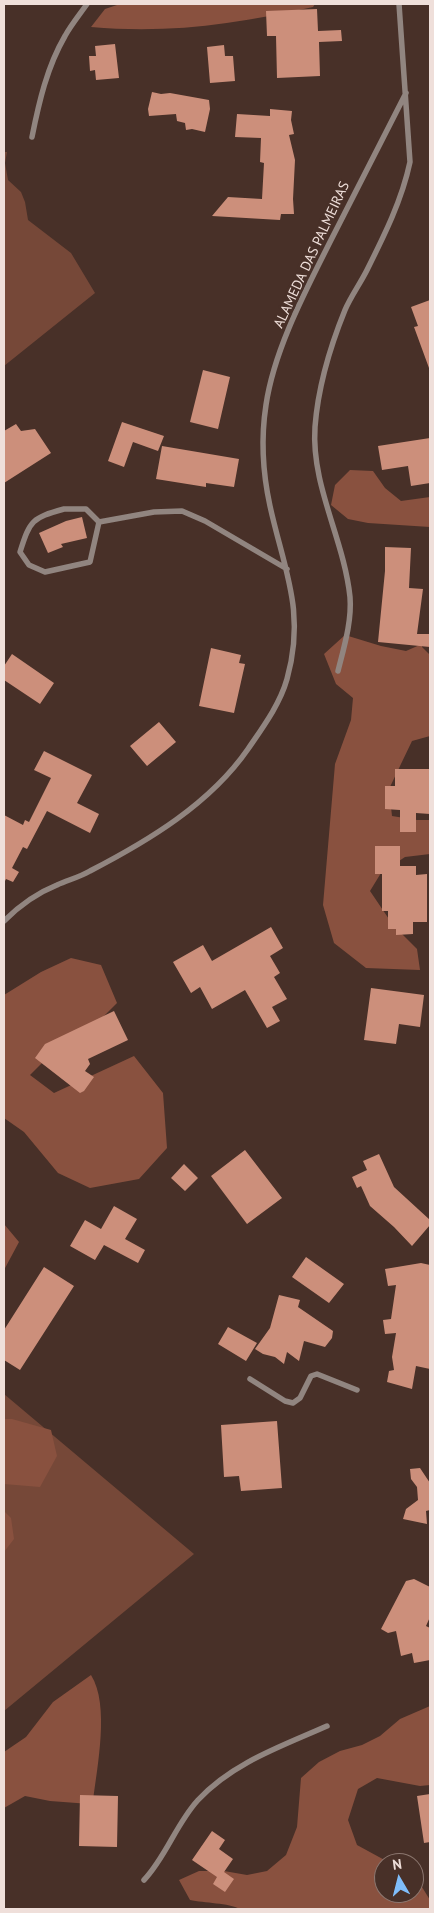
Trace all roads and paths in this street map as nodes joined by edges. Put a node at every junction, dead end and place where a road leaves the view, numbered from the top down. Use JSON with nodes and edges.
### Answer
{"nodes":[{"id":1,"x":87,"y":4,"type":"edge"},
{"id":2,"x":399,"y":4,"type":"edge"},
{"id":3,"x":406,"y":93,"type":"junction"},
{"id":4,"x":32,"y":136,"type":"dead end"},
{"id":5,"x":99,"y":522,"type":"junction"},
{"id":6,"x":286,"y":568,"type":"junction"},
{"id":7,"x":338,"y":671,"type":"dead end"},
{"id":8,"x":4,"y":921,"type":"edge"},
{"id":9,"x":250,"y":1379,"type":"dead end"},
{"id":10,"x":357,"y":1390,"type":"dead end"},
{"id":11,"x":327,"y":1726,"type":"dead end"},
{"id":12,"x":144,"y":1880,"type":"dead end"}],
"edges":[{"from":1,"to":4,"type":"lane"},
{"from":2,"to":3,"type":"lane"},
{"from":3,"to":6,"type":"lane","name":"ALAMEDA DAS PALMEIRAS"},
{"from":3,"to":7,"type":"lane"},
{"from":5,"to":5,"type":"lane"},
{"from":5,"to":6,"type":"lane"},
{"from":6,"to":8,"type":"lane","name":"ALAMEDA DAS PALMEIRAS"},
{"from":9,"to":10,"type":"lane"},
{"from":11,"to":12,"type":"lane"}]}
